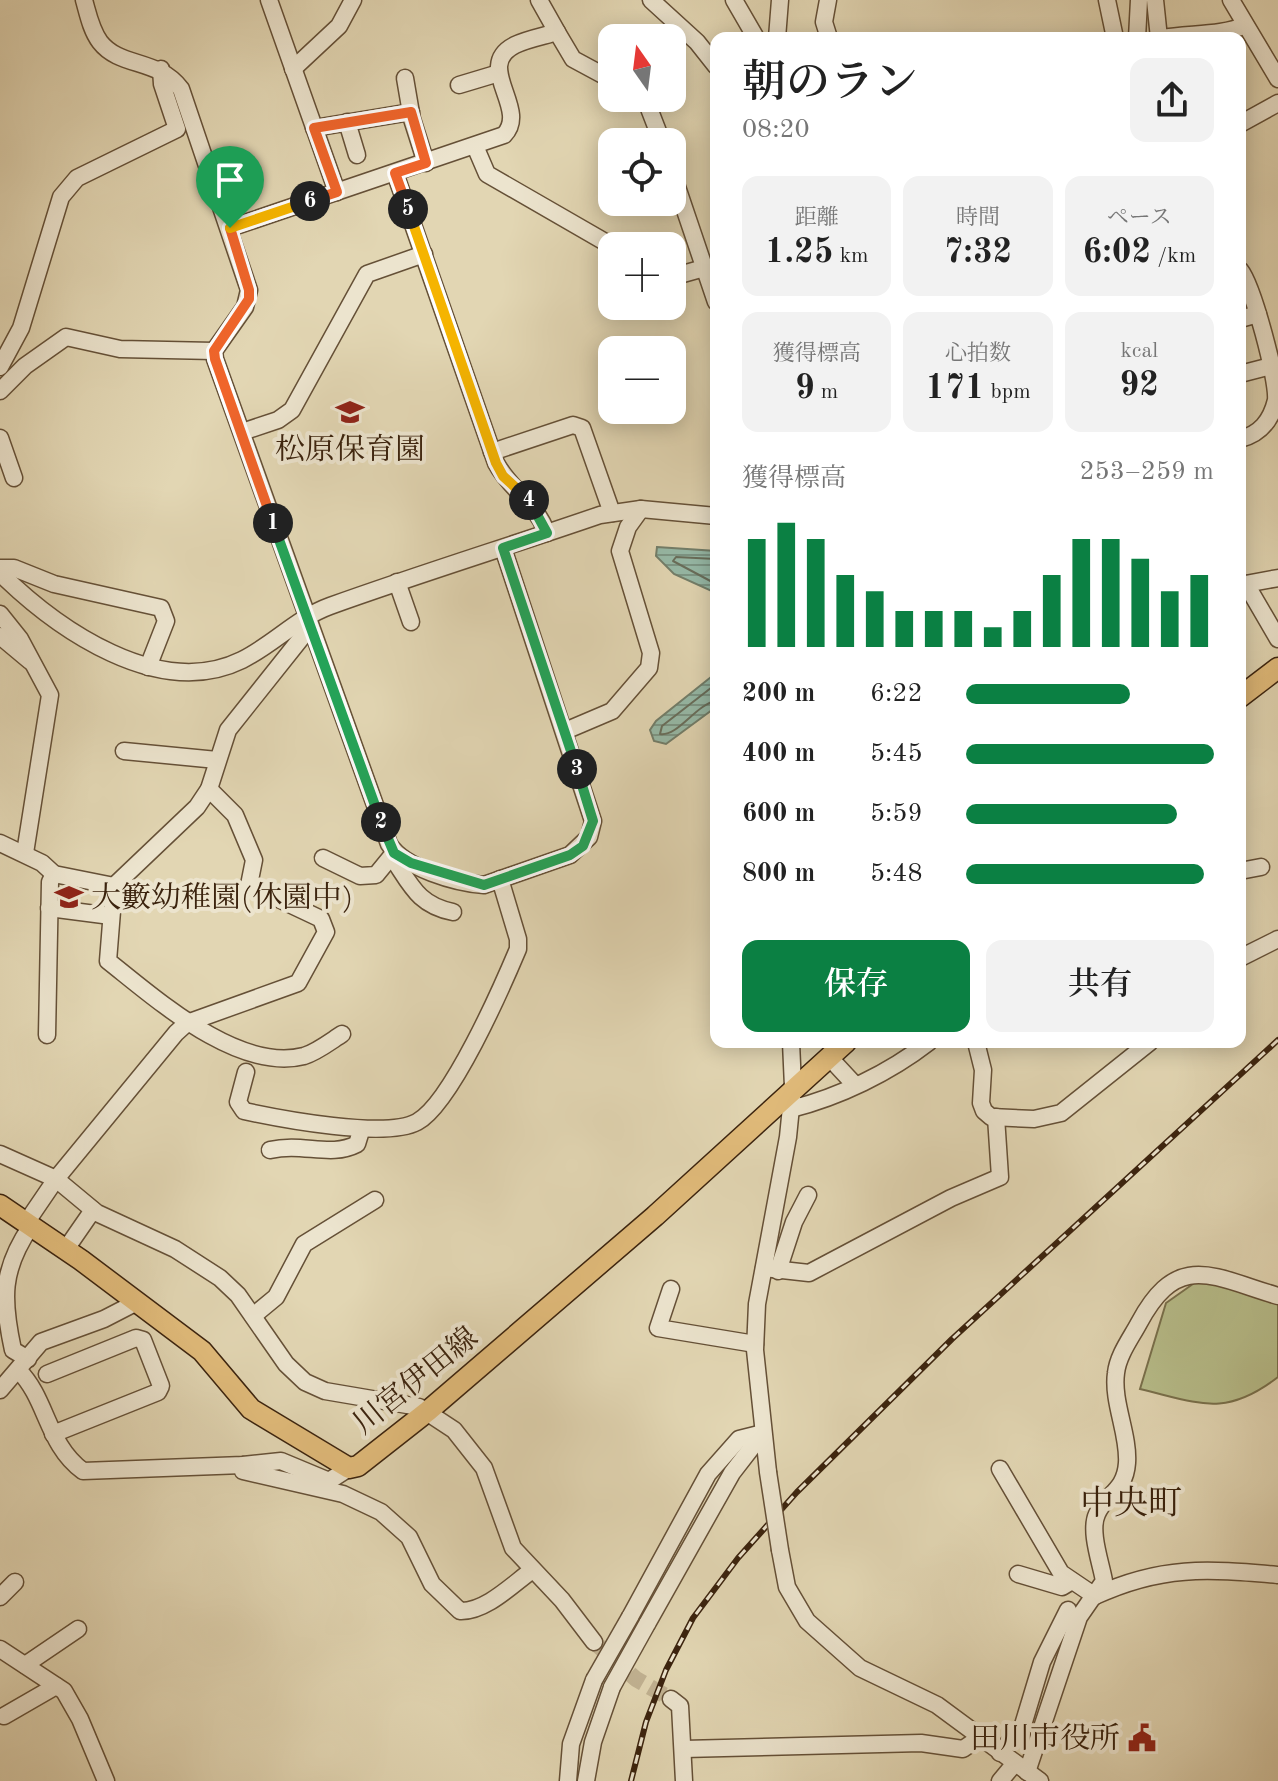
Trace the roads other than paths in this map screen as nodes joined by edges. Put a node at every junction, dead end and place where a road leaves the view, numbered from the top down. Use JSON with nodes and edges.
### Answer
{"nodes":[{"id":1,"x":84,"y":0,"type":"edge"},
{"id":2,"x":269,"y":0,"type":"edge"},
{"id":3,"x":353,"y":0,"type":"edge"},
{"id":4,"x":539,"y":0,"type":"edge"},
{"id":5,"x":651,"y":0,"type":"edge"},
{"id":6,"x":734,"y":0,"type":"edge"},
{"id":7,"x":780,"y":0,"type":"edge"},
{"id":8,"x":828,"y":0,"type":"edge"},
{"id":9,"x":1107,"y":0,"type":"edge"},
{"id":10,"x":1139,"y":0,"type":"edge"},
{"id":11,"x":1155,"y":0,"type":"edge"},
{"id":12,"x":1231,"y":0,"type":"edge"},
{"id":13,"x":1245,"y":25,"type":"junction"},
{"id":14,"x":557,"y":32,"type":"junction"},
{"id":15,"x":753,"y":32,"type":"edge"},
{"id":16,"x":777,"y":32,"type":"edge"},
{"id":17,"x":827,"y":32,"type":"edge"},
{"id":18,"x":1114,"y":32,"type":"edge"},
{"id":19,"x":1137,"y":32,"type":"edge"},
{"id":20,"x":1160,"y":32,"type":"edge"},
{"id":21,"x":1196,"y":32,"type":"edge"},
{"id":22,"x":1231,"y":32,"type":"edge"},
{"id":23,"x":1231,"y":32,"type":"edge"},
{"id":24,"x":710,"y":58,"type":"edge"},
{"id":25,"x":161,"y":69,"type":"junction"},
{"id":26,"x":293,"y":69,"type":"junction"},
{"id":27,"x":598,"y":72,"type":"edge"},
{"id":28,"x":499,"y":73,"type":"junction"},
{"id":29,"x":405,"y":78,"type":"dead end"},
{"id":30,"x":1278,"y":79,"type":"edge"},
{"id":31,"x":459,"y":85,"type":"dead end"},
{"id":32,"x":1278,"y":103,"type":"edge"},
{"id":33,"x":411,"y":112,"type":"junction"},
{"id":34,"x":1246,"y":121,"type":"edge"},
{"id":35,"x":347,"y":122,"type":"junction"},
{"id":36,"x":314,"y":128,"type":"junction"},
{"id":37,"x":475,"y":146,"type":"junction"},
{"id":38,"x":357,"y":155,"type":"dead end"},
{"id":39,"x":426,"y":163,"type":"junction"},
{"id":40,"x":395,"y":173,"type":"junction"},
{"id":41,"x":337,"y":192,"type":"junction"},
{"id":42,"x":686,"y":214,"type":"edge"},
{"id":43,"x":230,"y":228,"type":"junction"},
{"id":44,"x":598,"y":238,"type":"edge"},
{"id":45,"x":424,"y":254,"type":"junction"},
{"id":46,"x":704,"y":268,"type":"junction"},
{"id":47,"x":686,"y":273,"type":"edge"},
{"id":48,"x":1246,"y":277,"type":"edge"},
{"id":49,"x":710,"y":285,"type":"edge"},
{"id":50,"x":1258,"y":314,"type":"junction"},
{"id":51,"x":1246,"y":317,"type":"edge"},
{"id":52,"x":214,"y":351,"type":"junction"},
{"id":53,"x":1271,"y":366,"type":"junction"},
{"id":54,"x":0,"y":367,"type":"edge"},
{"id":55,"x":1246,"y":372,"type":"edge"},
{"id":56,"x":0,"y":391,"type":"edge"},
{"id":57,"x":242,"y":432,"type":"junction"},
{"id":58,"x":0,"y":438,"type":"edge"},
{"id":59,"x":1246,"y":438,"type":"edge"},
{"id":60,"x":492,"y":452,"type":"junction"},
{"id":61,"x":14,"y":478,"type":"dead end"},
{"id":62,"x":641,"y":509,"type":"junction"},
{"id":63,"x":612,"y":513,"type":"junction"},
{"id":64,"x":710,"y":515,"type":"edge"},
{"id":65,"x":547,"y":533,"type":"junction"},
{"id":66,"x":503,"y":548,"type":"junction"},
{"id":67,"x":0,"y":571,"type":"edge"},
{"id":68,"x":1278,"y":578,"type":"edge"},
{"id":69,"x":397,"y":582,"type":"junction"},
{"id":70,"x":1246,"y":584,"type":"edge"},
{"id":71,"x":1246,"y":590,"type":"edge"},
{"id":72,"x":0,"y":614,"type":"edge"},
{"id":73,"x":308,"y":614,"type":"junction"},
{"id":74,"x":411,"y":622,"type":"dead end"},
{"id":75,"x":0,"y":636,"type":"edge"},
{"id":76,"x":1278,"y":639,"type":"edge"},
{"id":77,"x":35,"y":664,"type":"junction"},
{"id":78,"x":148,"y":667,"type":"junction"},
{"id":79,"x":1278,"y":668,"type":"edge"},
{"id":80,"x":1246,"y":692,"type":"edge"},
{"id":81,"x":565,"y":731,"type":"junction"},
{"id":82,"x":124,"y":751,"type":"dead end"},
{"id":83,"x":217,"y":760,"type":"junction"},
{"id":84,"x":209,"y":789,"type":"junction"},
{"id":85,"x":0,"y":843,"type":"edge"},
{"id":86,"x":25,"y":853,"type":"junction"},
{"id":87,"x":393,"y":855,"type":"junction"},
{"id":88,"x":323,"y":858,"type":"dead end"},
{"id":89,"x":1261,"y":867,"type":"dead end"},
{"id":90,"x":1246,"y":871,"type":"edge"},
{"id":91,"x":54,"y":874,"type":"junction"},
{"id":92,"x":500,"y":879,"type":"junction"},
{"id":93,"x":114,"y":886,"type":"junction"},
{"id":94,"x":49,"y":908,"type":"junction"},
{"id":95,"x":453,"y":912,"type":"dead end"},
{"id":96,"x":111,"y":916,"type":"junction"},
{"id":97,"x":1278,"y":939,"type":"edge"},
{"id":98,"x":1246,"y":955,"type":"edge"},
{"id":99,"x":187,"y":1023,"type":"junction"},
{"id":100,"x":342,"y":1034,"type":"dead end"},
{"id":101,"x":47,"y":1035,"type":"dead end"},
{"id":102,"x":791,"y":1048,"type":"edge"},
{"id":103,"x":839,"y":1048,"type":"edge"},
{"id":104,"x":920,"y":1048,"type":"edge"},
{"id":105,"x":978,"y":1048,"type":"edge"},
{"id":106,"x":1142,"y":1048,"type":"edge"},
{"id":107,"x":829,"y":1057,"type":"junction"},
{"id":108,"x":246,"y":1072,"type":"dead end"},
{"id":109,"x":855,"y":1085,"type":"junction"},
{"id":110,"x":793,"y":1087,"type":"junction"},
{"id":111,"x":791,"y":1109,"type":"junction"},
{"id":112,"x":996,"y":1117,"type":"junction"},
{"id":113,"x":361,"y":1131,"type":"junction"},
{"id":114,"x":270,"y":1150,"type":"dead end"},
{"id":115,"x":0,"y":1154,"type":"edge"},
{"id":116,"x":56,"y":1179,"type":"junction"},
{"id":117,"x":808,"y":1195,"type":"dead end"},
{"id":118,"x":375,"y":1200,"type":"dead end"},
{"id":119,"x":0,"y":1205,"type":"edge"},
{"id":120,"x":93,"y":1210,"type":"junction"},
{"id":121,"x":29,"y":1224,"type":"junction"},
{"id":122,"x":66,"y":1249,"type":"junction"},
{"id":123,"x":771,"y":1270,"type":"junction"},
{"id":124,"x":671,"y":1289,"type":"dead end"},
{"id":125,"x":1278,"y":1296,"type":"edge"},
{"id":126,"x":137,"y":1302,"type":"junction"},
{"id":127,"x":253,"y":1316,"type":"junction"},
{"id":128,"x":755,"y":1344,"type":"junction"},
{"id":129,"x":23,"y":1365,"type":"junction"},
{"id":130,"x":47,"y":1374,"type":"dead end"},
{"id":131,"x":0,"y":1390,"type":"edge"},
{"id":132,"x":428,"y":1411,"type":"junction"},
{"id":133,"x":763,"y":1433,"type":"junction"},
{"id":134,"x":53,"y":1434,"type":"junction"},
{"id":135,"x":243,"y":1465,"type":"junction"},
{"id":136,"x":349,"y":1468,"type":"junction"},
{"id":137,"x":1000,"y":1469,"type":"dead end"},
{"id":138,"x":531,"y":1571,"type":"junction"},
{"id":139,"x":1018,"y":1574,"type":"dead end"},
{"id":140,"x":1278,"y":1575,"type":"edge"},
{"id":141,"x":1072,"y":1581,"type":"junction"},
{"id":142,"x":15,"y":1582,"type":"dead end"},
{"id":143,"x":643,"y":1593,"type":"junction"},
{"id":144,"x":1095,"y":1596,"type":"junction"},
{"id":145,"x":0,"y":1597,"type":"edge"},
{"id":146,"x":659,"y":1602,"type":"junction"},
{"id":147,"x":1068,"y":1610,"type":"dead end"},
{"id":148,"x":78,"y":1629,"type":"dead end"},
{"id":149,"x":594,"y":1642,"type":"tunnel mouth"},
{"id":150,"x":0,"y":1649,"type":"edge"},
{"id":151,"x":25,"y":1665,"type":"junction"},
{"id":152,"x":56,"y":1686,"type":"junction"},
{"id":153,"x":671,"y":1699,"type":"tunnel mouth"},
{"id":154,"x":4,"y":1716,"type":"dead end"},
{"id":155,"x":979,"y":1738,"type":"junction"},
{"id":156,"x":684,"y":1749,"type":"junction"},
{"id":157,"x":1000,"y":1753,"type":"junction"},
{"id":158,"x":1027,"y":1772,"type":"edge"},
{"id":159,"x":106,"y":1781,"type":"edge"},
{"id":160,"x":568,"y":1781,"type":"edge"},
{"id":161,"x":586,"y":1781,"type":"edge"},
{"id":162,"x":684,"y":1781,"type":"edge"},
{"id":163,"x":1000,"y":1781,"type":"edge"}],
"edges":[{"from":1,"to":25,"type":"street"},
{"from":2,"to":26,"type":"street"},
{"from":3,"to":26,"type":"street"},
{"from":4,"to":14,"type":"street"},
{"from":5,"to":24,"type":"street"},
{"from":6,"to":15,"type":"street"},
{"from":7,"to":16,"type":"street"},
{"from":8,"to":17,"type":"street"},
{"from":9,"to":18,"type":"street"},
{"from":10,"to":19,"type":"street"},
{"from":11,"to":20,"type":"street"},
{"from":12,"to":13,"type":"street"},
{"from":13,"to":23,"type":"street"},
{"from":13,"to":30,"type":"street"},
{"from":14,"to":27,"type":"street"},
{"from":14,"to":28,"type":"street"},
{"from":21,"to":22,"type":"street"},
{"from":25,"to":43,"type":"street"},
{"from":25,"to":54,"type":"street"},
{"from":26,"to":36,"type":"street"},
{"from":28,"to":31,"type":"street"},
{"from":28,"to":37,"type":"street"},
{"from":29,"to":33,"type":"street"},
{"from":32,"to":34,"type":"street"},
{"from":33,"to":35,"type":"street"},
{"from":33,"to":39,"type":"street"},
{"from":35,"to":36,"type":"street"},
{"from":35,"to":38,"type":"street"},
{"from":36,"to":41,"type":"street"},
{"from":37,"to":39,"type":"street"},
{"from":37,"to":44,"type":"street"},
{"from":39,"to":40,"type":"street"},
{"from":40,"to":41,"type":"street"},
{"from":40,"to":45,"type":"street"},
{"from":41,"to":43,"type":"street"},
{"from":42,"to":46,"type":"street"},
{"from":43,"to":52,"type":"street"},
{"from":45,"to":57,"type":"street"},
{"from":45,"to":60,"type":"street"},
{"from":46,"to":47,"type":"street"},
{"from":46,"to":49,"type":"street"},
{"from":48,"to":50,"type":"street"},
{"from":50,"to":51,"type":"street"},
{"from":50,"to":53,"type":"street"},
{"from":52,"to":56,"type":"street"},
{"from":52,"to":57,"type":"street"},
{"from":53,"to":55,"type":"street"},
{"from":53,"to":59,"type":"street"},
{"from":57,"to":73,"type":"street"},
{"from":58,"to":61,"type":"street"},
{"from":60,"to":63,"type":"street"},
{"from":60,"to":65,"type":"street"},
{"from":62,"to":63,"type":"street"},
{"from":62,"to":64,"type":"street"},
{"from":62,"to":81,"type":"street"},
{"from":63,"to":65,"type":"street"},
{"from":65,"to":66,"type":"street"},
{"from":66,"to":69,"type":"street"},
{"from":66,"to":81,"type":"street"},
{"from":67,"to":78,"type":"street"},
{"from":67,"to":78,"type":"street"},
{"from":68,"to":70,"type":"street"},
{"from":69,"to":73,"type":"street"},
{"from":69,"to":74,"type":"street"},
{"from":71,"to":76,"type":"street"},
{"from":72,"to":77,"type":"street"},
{"from":73,"to":78,"type":"street"},
{"from":73,"to":83,"type":"street"},
{"from":73,"to":87,"type":"street"},
{"from":75,"to":77,"type":"street"},
{"from":77,"to":86,"type":"street"},
{"from":79,"to":80,"type":"main road"},
{"from":81,"to":92,"type":"street"},
{"from":82,"to":83,"type":"street"},
{"from":83,"to":84,"type":"street"},
{"from":84,"to":93,"type":"street"},
{"from":84,"to":99,"type":"street"},
{"from":85,"to":86,"type":"street"},
{"from":86,"to":91,"type":"street"},
{"from":87,"to":88,"type":"street"},
{"from":87,"to":92,"type":"street"},
{"from":87,"to":95,"type":"street"},
{"from":89,"to":90,"type":"street"},
{"from":91,"to":93,"type":"street"},
{"from":91,"to":94,"type":"street"},
{"from":92,"to":113,"type":"street"},
{"from":93,"to":96,"type":"street"},
{"from":94,"to":96,"type":"street"},
{"from":94,"to":101,"type":"street"},
{"from":96,"to":99,"type":"street"},
{"from":97,"to":98,"type":"street"},
{"from":99,"to":100,"type":"street"},
{"from":99,"to":116,"type":"street"},
{"from":102,"to":110,"type":"street"},
{"from":103,"to":107,"type":"main road","name":"川宮伊田線"},
{"from":104,"to":109,"type":"street"},
{"from":105,"to":112,"type":"street"},
{"from":106,"to":112,"type":"street"},
{"from":107,"to":109,"type":"street"},
{"from":107,"to":110,"type":"main road","name":"川宮伊田線"},
{"from":108,"to":113,"type":"street"},
{"from":109,"to":111,"type":"street"},
{"from":110,"to":111,"type":"street"},
{"from":110,"to":132,"type":"main road","name":"川宮伊田線"},
{"from":111,"to":123,"type":"street"},
{"from":112,"to":123,"type":"street"},
{"from":113,"to":114,"type":"street"},
{"from":115,"to":116,"type":"street"},
{"from":116,"to":120,"type":"street"},
{"from":116,"to":121,"type":"street"},
{"from":117,"to":123,"type":"street"},
{"from":118,"to":127,"type":"street"},
{"from":119,"to":121,"type":"main road","name":"川宮伊田線"},
{"from":120,"to":122,"type":"street"},
{"from":120,"to":127,"type":"street"},
{"from":121,"to":122,"type":"main road","name":"川宮伊田線"},
{"from":121,"to":129,"type":"street"},
{"from":122,"to":126,"type":"main road","name":"川宮伊田線"},
{"from":123,"to":128,"type":"street"},
{"from":124,"to":128,"type":"street"},
{"from":125,"to":144,"type":"street"},
{"from":126,"to":129,"type":"street"},
{"from":126,"to":136,"type":"main road","name":"川宮伊田線"},
{"from":127,"to":132,"type":"street"},
{"from":128,"to":133,"type":"street"},
{"from":129,"to":131,"type":"street"},
{"from":129,"to":134,"type":"street"},
{"from":130,"to":134,"type":"street"},
{"from":132,"to":136,"type":"main road","name":"川宮伊田線"},
{"from":132,"to":138,"type":"street"},
{"from":133,"to":143,"type":"street"},
{"from":133,"to":146,"type":"street"},
{"from":133,"to":155,"type":"street","bridge":true},
{"from":134,"to":135,"type":"street"},
{"from":135,"to":136,"type":"street"},
{"from":135,"to":138,"type":"street"},
{"from":137,"to":141,"type":"street"},
{"from":138,"to":149,"type":"street"},
{"from":139,"to":141,"type":"street"},
{"from":140,"to":144,"type":"street"},
{"from":141,"to":144,"type":"street"},
{"from":142,"to":145,"type":"street"},
{"from":143,"to":146,"type":"street"},
{"from":143,"to":160,"type":"street","bridge":true},
{"from":144,"to":158,"type":"street"},
{"from":146,"to":161,"type":"street","bridge":true},
{"from":147,"to":157,"type":"street"},
{"from":148,"to":151,"type":"street"},
{"from":150,"to":151,"type":"street"},
{"from":151,"to":152,"type":"street"},
{"from":152,"to":154,"type":"street"},
{"from":152,"to":159,"type":"street"},
{"from":153,"to":156,"type":"street"},
{"from":155,"to":156,"type":"street"},
{"from":155,"to":157,"type":"street"},
{"from":156,"to":162,"type":"street"},
{"from":157,"to":158,"type":"street"},
{"from":158,"to":163,"type":"street"}]}
